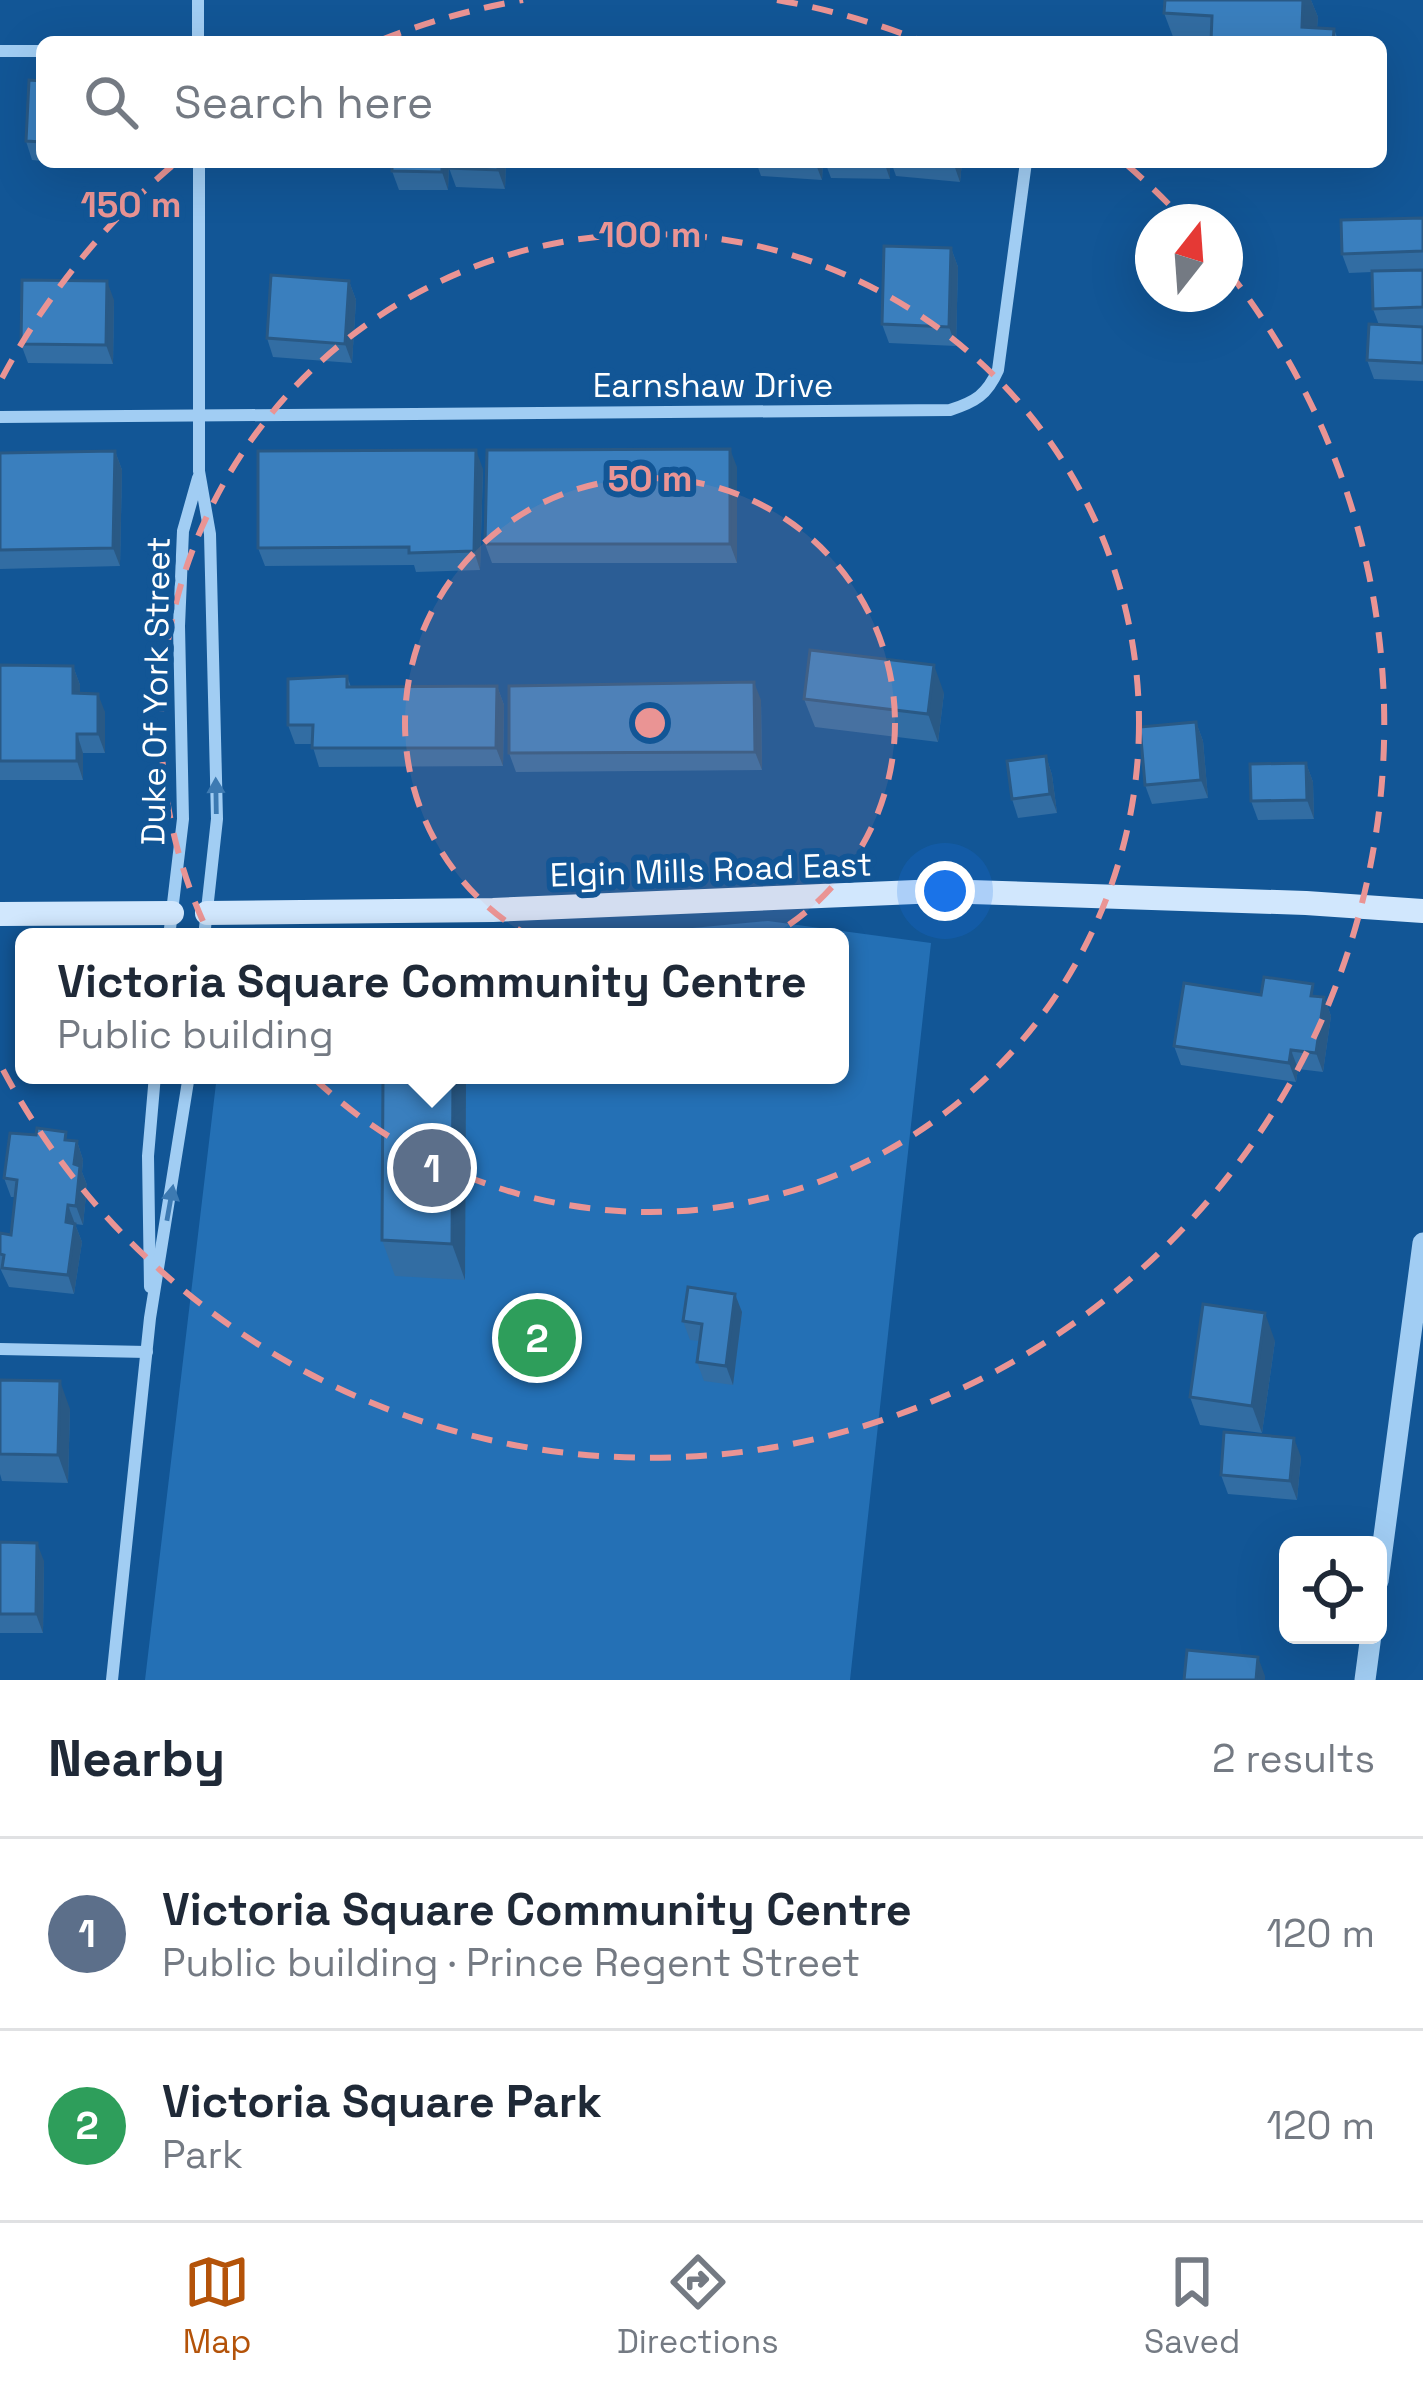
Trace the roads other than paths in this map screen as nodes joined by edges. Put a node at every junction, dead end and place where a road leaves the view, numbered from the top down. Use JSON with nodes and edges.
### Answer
{"nodes":[{"id":1,"x":198,"y":0,"type":"edge"},
{"id":2,"x":198,"y":36,"type":"edge"},
{"id":3,"x":36,"y":50,"type":"edge"},
{"id":4,"x":0,"y":51,"type":"edge"},
{"id":5,"x":199,"y":168,"type":"edge"},
{"id":6,"x":1025,"y":168,"type":"edge"},
{"id":7,"x":200,"y":415,"type":"junction"},
{"id":8,"x":0,"y":416,"type":"edge"},
{"id":9,"x":200,"y":471,"type":"junction"},
{"id":10,"x":1423,"y":911,"type":"edge"},
{"id":11,"x":0,"y":914,"type":"edge"},
{"id":12,"x":170,"y":925,"type":"edge"},
{"id":13,"x":205,"y":925,"type":"edge"},
{"id":14,"x":154,"y":1084,"type":"edge"},
{"id":15,"x":188,"y":1084,"type":"edge"},
{"id":16,"x":1423,"y":1243,"type":"edge"},
{"id":17,"x":150,"y":1318,"type":"junction"},
{"id":18,"x":0,"y":1349,"type":"edge"},
{"id":19,"x":147,"y":1352,"type":"junction"},
{"id":20,"x":1384,"y":1536,"type":"edge"},
{"id":21,"x":1370,"y":1644,"type":"edge"},
{"id":22,"x":112,"y":1680,"type":"edge"},
{"id":23,"x":1365,"y":1680,"type":"edge"}],
"edges":[{"from":1,"to":2,"type":"street"},
{"from":3,"to":4,"type":"street"},
{"from":5,"to":7,"type":"street","name":"Duke Of York Street"},
{"from":6,"to":7,"type":"street","name":"Earnshaw Drive"},
{"from":7,"to":8,"type":"street","name":"Earnshaw Drive"},
{"from":7,"to":9,"type":"street","name":"Duke Of York Street"},
{"from":9,"to":12,"type":"street","name":"Duke Of York Street"},
{"from":13,"to":9,"type":"street","name":"Duke Of York Street","one_way":true},
{"from":10,"to":13,"type":"main road","name":"Elgin Mills Road East"},
{"from":11,"to":12,"type":"main road","name":"Elgin Mills Road East"},
{"from":12,"to":13,"type":"street","name":"Elgin Mills Road East"},
{"from":14,"to":17,"type":"street"},
{"from":17,"to":15,"type":"street","one_way":true},
{"from":16,"to":20,"type":"street"},
{"from":17,"to":19,"type":"street"},
{"from":18,"to":19,"type":"street"},
{"from":19,"to":22,"type":"street"},
{"from":21,"to":23,"type":"street"}]}
